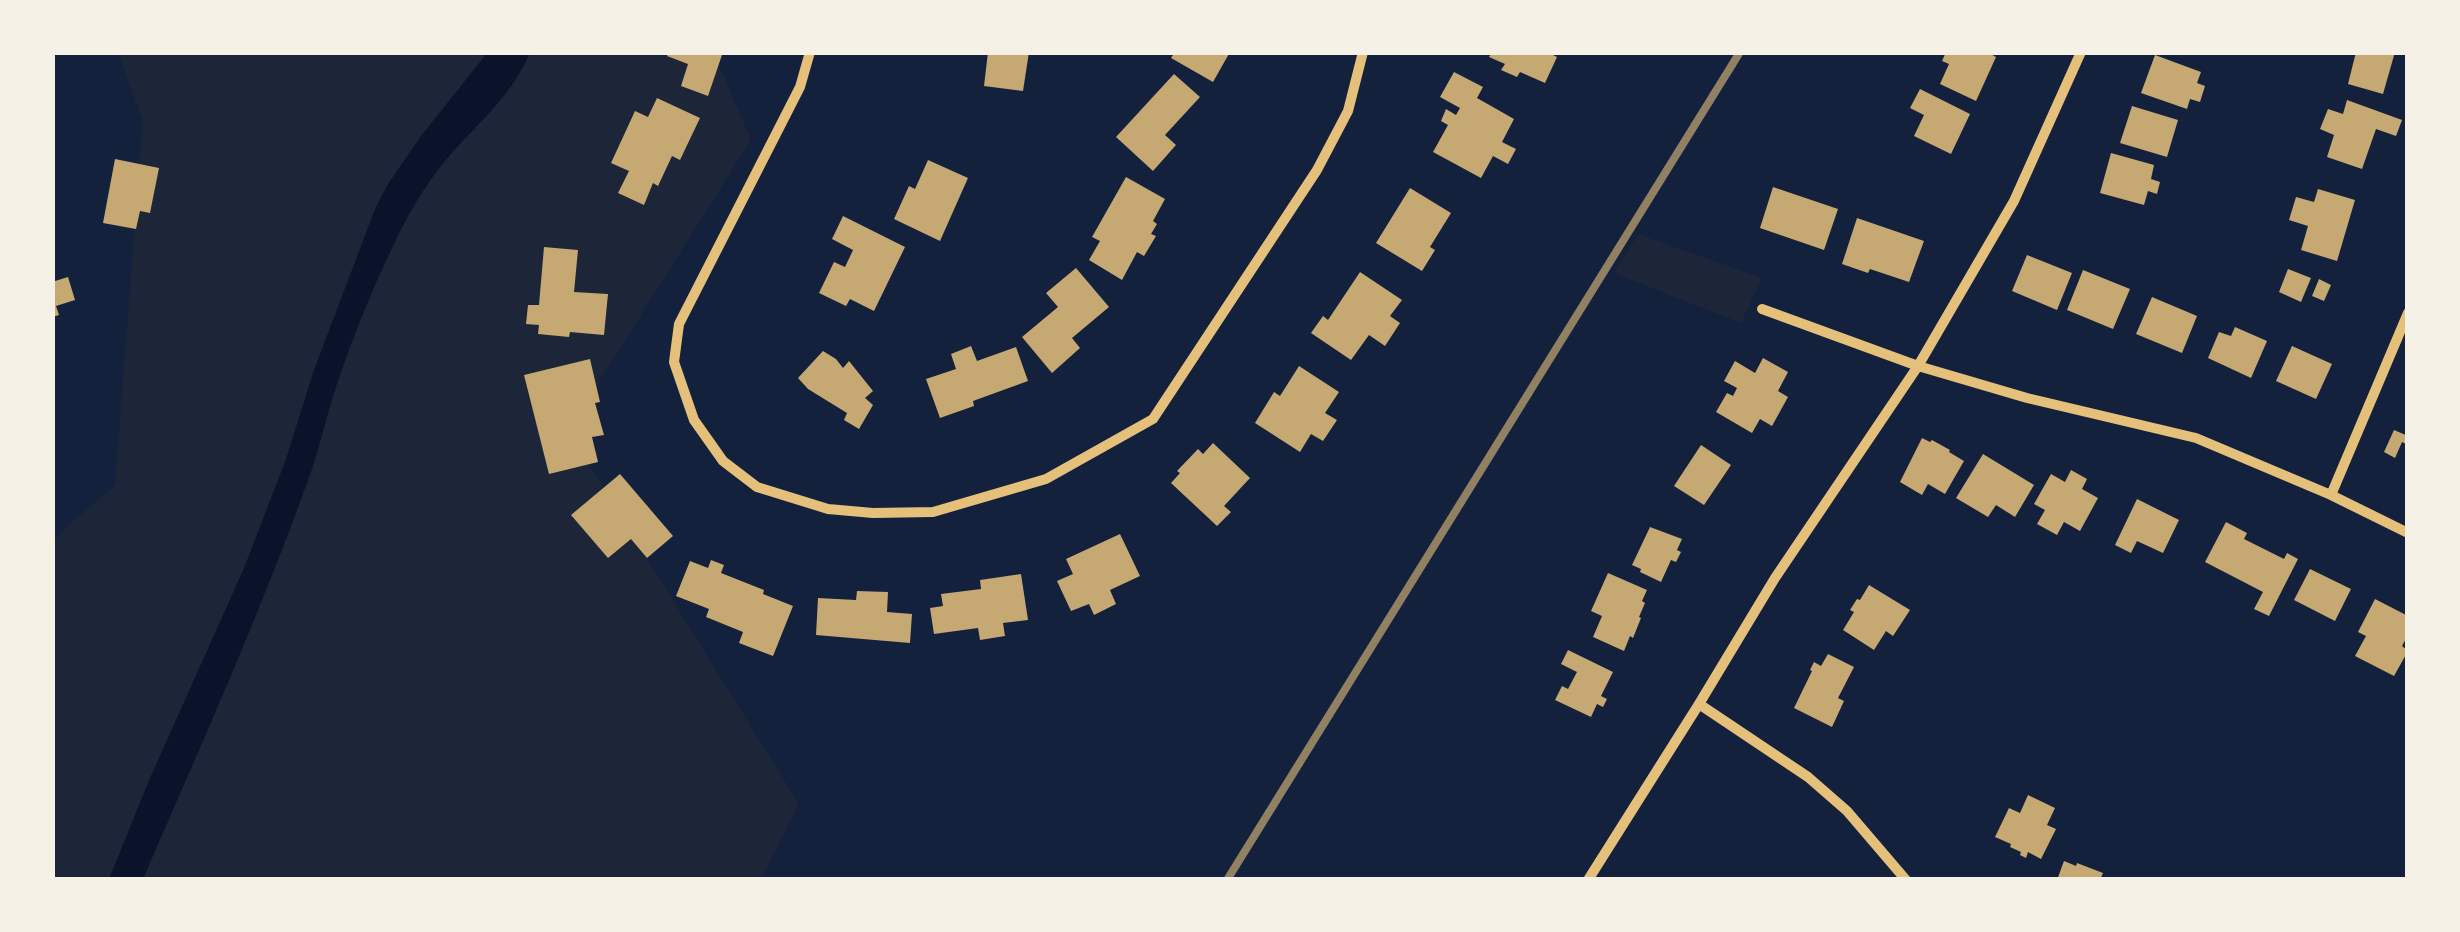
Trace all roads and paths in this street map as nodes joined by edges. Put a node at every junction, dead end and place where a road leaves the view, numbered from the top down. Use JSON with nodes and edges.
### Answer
{"nodes":[{"id":1,"x":810,"y":52,"type":"edge"},
{"id":2,"x":1363,"y":52,"type":"edge"},
{"id":3,"x":2082,"y":52,"type":"edge"},
{"id":4,"x":1762,"y":309,"type":"dead end"},
{"id":5,"x":2408,"y":313,"type":"edge"},
{"id":6,"x":1918,"y":366,"type":"junction"},
{"id":7,"x":2331,"y":495,"type":"junction"},
{"id":8,"x":2408,"y":533,"type":"edge"},
{"id":9,"x":1699,"y":704,"type":"junction"},
{"id":10,"x":1588,"y":880,"type":"edge"},
{"id":11,"x":1906,"y":880,"type":"edge"}],
"edges":[{"from":1,"to":2,"type":"street"},
{"from":3,"to":6,"type":"street"},
{"from":4,"to":6,"type":"street"},
{"from":5,"to":7,"type":"street"},
{"from":6,"to":7,"type":"street"},
{"from":6,"to":9,"type":"street"},
{"from":7,"to":8,"type":"street"},
{"from":9,"to":10,"type":"street"},
{"from":9,"to":11,"type":"street"}]}
